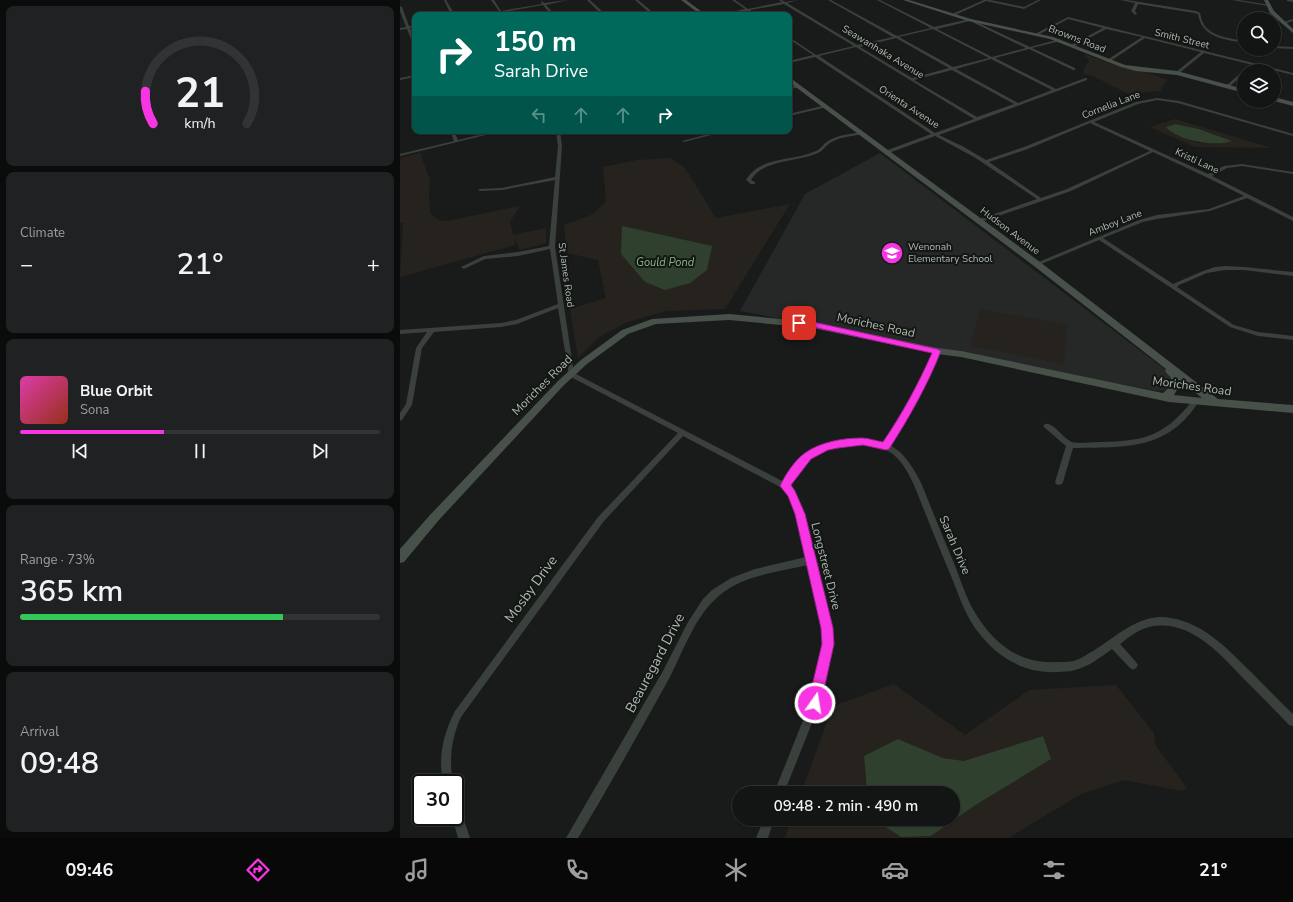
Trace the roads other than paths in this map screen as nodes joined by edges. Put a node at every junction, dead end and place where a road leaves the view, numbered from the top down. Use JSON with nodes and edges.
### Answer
{"nodes":[{"id":1,"x":445,"y":0,"type":"edge"},
{"id":2,"x":492,"y":0,"type":"edge"},
{"id":3,"x":540,"y":0,"type":"edge"},
{"id":4,"x":567,"y":0,"type":"edge"},
{"id":5,"x":588,"y":0,"type":"edge"},
{"id":6,"x":636,"y":0,"type":"edge"},
{"id":7,"x":683,"y":0,"type":"edge"},
{"id":8,"x":733,"y":0,"type":"edge"},
{"id":9,"x":780,"y":0,"type":"edge"},
{"id":10,"x":798,"y":0,"type":"edge"},
{"id":11,"x":829,"y":0,"type":"edge"},
{"id":12,"x":878,"y":0,"type":"edge"},
{"id":13,"x":905,"y":0,"type":"edge"},
{"id":14,"x":975,"y":0,"type":"edge"},
{"id":15,"x":986,"y":0,"type":"edge"},
{"id":16,"x":1040,"y":0,"type":"edge"},
{"id":17,"x":1121,"y":0,"type":"edge"},
{"id":18,"x":1126,"y":0,"type":"edge"},
{"id":19,"x":1233,"y":0,"type":"edge"},
{"id":20,"x":1288,"y":0,"type":"edge"},
{"id":21,"x":1293,"y":1,"type":"edge"},
{"id":22,"x":981,"y":2,"type":"junction"},
{"id":23,"x":1137,"y":2,"type":"junction"},
{"id":24,"x":1267,"y":2,"type":"edge"},
{"id":25,"x":784,"y":3,"type":"junction"},
{"id":26,"x":544,"y":4,"type":"junction"},
{"id":27,"x":400,"y":7,"type":"edge"},
{"id":28,"x":747,"y":10,"type":"junction"},
{"id":29,"x":451,"y":12,"type":"edge"},
{"id":30,"x":500,"y":12,"type":"joint"},
{"id":31,"x":551,"y":12,"type":"edge"},
{"id":32,"x":601,"y":12,"type":"edge"},
{"id":33,"x":650,"y":12,"type":"edge"},
{"id":34,"x":700,"y":12,"type":"edge"},
{"id":35,"x":736,"y":12,"type":"edge"},
{"id":36,"x":750,"y":12,"type":"edge"},
{"id":37,"x":1135,"y":14,"type":"dead end"},
{"id":38,"x":952,"y":15,"type":"junction"},
{"id":39,"x":970,"y":20,"type":"junction"},
{"id":40,"x":1293,"y":20,"type":"edge"},
{"id":41,"x":1284,"y":23,"type":"junction"},
{"id":42,"x":412,"y":27,"type":"edge"},
{"id":43,"x":409,"y":28,"type":"junction"},
{"id":44,"x":934,"y":28,"type":"junction"},
{"id":45,"x":1105,"y":28,"type":"junction"},
{"id":46,"x":400,"y":29,"type":"edge"},
{"id":47,"x":1293,"y":32,"type":"edge"},
{"id":48,"x":1037,"y":34,"type":"junction"},
{"id":49,"x":412,"y":36,"type":"edge"},
{"id":50,"x":896,"y":37,"type":"junction"},
{"id":51,"x":1144,"y":37,"type":"junction"},
{"id":52,"x":792,"y":40,"type":"edge"},
{"id":53,"x":1059,"y":40,"type":"junction"},
{"id":54,"x":1237,"y":40,"type":"edge"},
{"id":55,"x":857,"y":46,"type":"junction"},
{"id":56,"x":1072,"y":46,"type":"junction"},
{"id":57,"x":1281,"y":47,"type":"edge"},
{"id":58,"x":1029,"y":48,"type":"junction"},
{"id":59,"x":1293,"y":48,"type":"edge"},
{"id":60,"x":1203,"y":52,"type":"junction"},
{"id":61,"x":816,"y":56,"type":"junction"},
{"id":62,"x":992,"y":58,"type":"junction"},
{"id":63,"x":1108,"y":60,"type":"junction"},
{"id":64,"x":792,"y":61,"type":"edge"},
{"id":65,"x":1253,"y":64,"type":"edge"},
{"id":66,"x":954,"y":68,"type":"junction"},
{"id":67,"x":1074,"y":69,"type":"dead end"},
{"id":68,"x":1281,"y":71,"type":"edge"},
{"id":69,"x":1176,"y":72,"type":"junction"},
{"id":70,"x":1293,"y":74,"type":"edge"},
{"id":71,"x":412,"y":77,"type":"edge"},
{"id":72,"x":1086,"y":78,"type":"dead end"},
{"id":73,"x":1237,"y":78,"type":"edge"},
{"id":74,"x":400,"y":79,"type":"edge"},
{"id":75,"x":912,"y":79,"type":"junction"},
{"id":76,"x":792,"y":81,"type":"edge"},
{"id":77,"x":799,"y":86,"type":"junction"},
{"id":78,"x":1228,"y":86,"type":"junction"},
{"id":79,"x":792,"y":88,"type":"edge"},
{"id":80,"x":1237,"y":89,"type":"edge"},
{"id":81,"x":1055,"y":90,"type":"junction"},
{"id":82,"x":1281,"y":101,"type":"edge"},
{"id":83,"x":1017,"y":104,"type":"junction"},
{"id":84,"x":1293,"y":104,"type":"edge"},
{"id":85,"x":826,"y":106,"type":"junction"},
{"id":86,"x":792,"y":114,"type":"edge"},
{"id":87,"x":977,"y":119,"type":"junction"},
{"id":88,"x":1091,"y":122,"type":"junction"},
{"id":89,"x":862,"y":133,"type":"junction"},
{"id":90,"x":453,"y":134,"type":"edge"},
{"id":91,"x":488,"y":134,"type":"edge"},
{"id":92,"x":558,"y":134,"type":"edge"},
{"id":93,"x":713,"y":134,"type":"edge"},
{"id":94,"x":934,"y":134,"type":"junction"},
{"id":95,"x":1293,"y":135,"type":"edge"},
{"id":96,"x":684,"y":141,"type":"dead end"},
{"id":97,"x":456,"y":142,"type":"junction"},
{"id":98,"x":1153,"y":151,"type":"junction"},
{"id":99,"x":887,"y":152,"type":"junction"},
{"id":100,"x":400,"y":155,"type":"edge"},
{"id":101,"x":986,"y":161,"type":"junction"},
{"id":102,"x":1293,"y":173,"type":"edge"},
{"id":103,"x":1208,"y":176,"type":"junction"},
{"id":104,"x":557,"y":178,"type":"junction"},
{"id":105,"x":753,"y":183,"type":"dead end"},
{"id":106,"x":480,"y":190,"type":"dead end"},
{"id":107,"x":1248,"y":196,"type":"junction"},
{"id":108,"x":1041,"y":200,"type":"junction"},
{"id":109,"x":1293,"y":219,"type":"edge"},
{"id":110,"x":979,"y":221,"type":"junction"},
{"id":111,"x":1099,"y":238,"type":"junction"},
{"id":112,"x":552,"y":247,"type":"junction"},
{"id":113,"x":1037,"y":264,"type":"junction"},
{"id":114,"x":464,"y":267,"type":"dead end"},
{"id":115,"x":1293,"y":274,"type":"edge"},
{"id":116,"x":1174,"y":287,"type":"junction"},
{"id":117,"x":561,"y":305,"type":"junction"},
{"id":118,"x":432,"y":330,"type":"junction"},
{"id":119,"x":400,"y":332,"type":"edge"},
{"id":120,"x":1293,"y":338,"type":"edge"},
{"id":121,"x":937,"y":351,"type":"junction"},
{"id":122,"x":1160,"y":359,"type":"junction"},
{"id":123,"x":572,"y":374,"type":"junction"},
{"id":124,"x":1165,"y":397,"type":"junction"},
{"id":125,"x":1196,"y":401,"type":"junction"},
{"id":126,"x":1216,"y":403,"type":"junction"},
{"id":127,"x":1293,"y":408,"type":"edge"},
{"id":128,"x":400,"y":418,"type":"edge"},
{"id":129,"x":1047,"y":426,"type":"dead end"},
{"id":130,"x":683,"y":432,"type":"junction"},
{"id":131,"x":1070,"y":445,"type":"junction"},
{"id":132,"x":886,"y":447,"type":"junction"},
{"id":133,"x":1059,"y":482,"type":"dead end"},
{"id":134,"x":785,"y":486,"type":"junction"},
{"id":135,"x":400,"y":558,"type":"edge"},
{"id":136,"x":811,"y":560,"type":"junction"},
{"id":137,"x":1113,"y":643,"type":"junction"},
{"id":138,"x":1133,"y":665,"type":"dead end"},
{"id":139,"x":1293,"y":721,"type":"edge"},
{"id":140,"x":446,"y":774,"type":"edge"},
{"id":141,"x":782,"y":786,"type":"edge"},
{"id":142,"x":460,"y":826,"type":"edge"},
{"id":143,"x":766,"y":826,"type":"edge"},
{"id":144,"x":464,"y":838,"type":"edge"},
{"id":145,"x":572,"y":838,"type":"edge"},
{"id":146,"x":762,"y":838,"type":"edge"}],
"edges":[{"from":1,"to":29,"type":"street"},
{"from":2,"to":30,"type":"street"},
{"from":3,"to":26,"type":"street"},
{"from":4,"to":26,"type":"street"},
{"from":5,"to":32,"type":"street"},
{"from":6,"to":33,"type":"street"},
{"from":7,"to":34,"type":"street"},
{"from":8,"to":28,"type":"street"},
{"from":9,"to":25,"type":"street","name":"Seawanhaka Avenue"},
{"from":10,"to":25,"type":"street"},
{"from":11,"to":50,"type":"street"},
{"from":12,"to":44,"type":"street"},
{"from":13,"to":38,"type":"street","name":"Browns Road"},
{"from":14,"to":22,"type":"street"},
{"from":15,"to":16,"type":"street"},
{"from":15,"to":22,"type":"street"},
{"from":17,"to":18,"type":"street"},
{"from":18,"to":23,"type":"street"},
{"from":19,"to":24,"type":"street"},
{"from":20,"to":21,"type":"street"},
{"from":22,"to":38,"type":"street"},
{"from":23,"to":37,"type":"street"},
{"from":23,"to":54,"type":"street"},
{"from":24,"to":41,"type":"street"},
{"from":25,"to":28,"type":"street"},
{"from":25,"to":55,"type":"street","name":"Seawanhaka Avenue"},
{"from":26,"to":30,"type":"street"},
{"from":26,"to":31,"type":"street"},
{"from":27,"to":43,"type":"street"},
{"from":28,"to":35,"type":"street"},
{"from":28,"to":36,"type":"street"},
{"from":38,"to":39,"type":"street","name":"Browns Road"},
{"from":39,"to":44,"type":"street"},
{"from":39,"to":48,"type":"street","name":"Browns Road"},
{"from":39,"to":58,"type":"street"},
{"from":40,"to":41,"type":"street"},
{"from":41,"to":47,"type":"street"},
{"from":42,"to":43,"type":"street"},
{"from":43,"to":46,"type":"street"},
{"from":43,"to":49,"type":"street"},
{"from":44,"to":50,"type":"street"},
{"from":44,"to":62,"type":"street"},
{"from":45,"to":48,"type":"street","name":"Smith Street"},
{"from":45,"to":51,"type":"street","name":"Smith Street"},
{"from":45,"to":56,"type":"street"},
{"from":48,"to":53,"type":"street","name":"Browns Road"},
{"from":50,"to":55,"type":"street"},
{"from":50,"to":66,"type":"street"},
{"from":51,"to":60,"type":"street","name":"Smith Street"},
{"from":51,"to":63,"type":"street"},
{"from":52,"to":61,"type":"street","name":"Orienta Avenue"},
{"from":53,"to":56,"type":"street","name":"Browns Road"},
{"from":53,"to":58,"type":"street"},
{"from":55,"to":61,"type":"street"},
{"from":55,"to":75,"type":"street","name":"Seawanhaka Avenue"},
{"from":56,"to":63,"type":"street","name":"Browns Road"},
{"from":57,"to":59,"type":"street"},
{"from":58,"to":62,"type":"street"},
{"from":58,"to":67,"type":"street"},
{"from":60,"to":65,"type":"street","name":"Smith Street"},
{"from":60,"to":69,"type":"street"},
{"from":61,"to":64,"type":"street"},
{"from":61,"to":94,"type":"street","name":"Orienta Avenue"},
{"from":62,"to":66,"type":"street"},
{"from":62,"to":81,"type":"street"},
{"from":63,"to":69,"type":"street","name":"Browns Road"},
{"from":66,"to":75,"type":"street"},
{"from":66,"to":83,"type":"street"},
{"from":68,"to":70,"type":"street","name":"Smith Street"},
{"from":69,"to":78,"type":"street","name":"Browns Road"},
{"from":71,"to":74,"type":"street"},
{"from":72,"to":81,"type":"street"},
{"from":73,"to":78,"type":"street"},
{"from":75,"to":87,"type":"street","name":"Seawanhaka Avenue"},
{"from":76,"to":77,"type":"street","name":"Hudson Avenue"},
{"from":77,"to":79,"type":"street"},
{"from":77,"to":85,"type":"street","name":"Hudson Avenue"},
{"from":78,"to":80,"type":"street","name":"Browns Road"},
{"from":81,"to":83,"type":"street"},
{"from":82,"to":84,"type":"street"},
{"from":83,"to":87,"type":"street"},
{"from":85,"to":86,"type":"street"},
{"from":85,"to":89,"type":"street","name":"Hudson Avenue"},
{"from":87,"to":94,"type":"street"},
{"from":88,"to":95,"type":"street","name":"Cornelia Lane"},
{"from":88,"to":98,"type":"street","name":"Kristi Lane"},
{"from":88,"to":101,"type":"street","name":"Cornelia Lane"},
{"from":89,"to":99,"type":"street","name":"Hudson Avenue"},
{"from":89,"to":105,"type":"street"},
{"from":90,"to":97,"type":"street"},
{"from":91,"to":97,"type":"street"},
{"from":92,"to":104,"type":"street","name":"St James Road"},
{"from":93,"to":96,"type":"street"},
{"from":94,"to":99,"type":"street"},
{"from":94,"to":101,"type":"street","name":"Orienta Avenue"},
{"from":97,"to":100,"type":"street"},
{"from":98,"to":103,"type":"street","name":"Kristi Lane"},
{"from":98,"to":108,"type":"street"},
{"from":99,"to":110,"type":"street","name":"Hudson Avenue"},
{"from":101,"to":108,"type":"street","name":"Orienta Avenue"},
{"from":102,"to":103,"type":"street"},
{"from":103,"to":107,"type":"street","name":"Kristi Lane"},
{"from":104,"to":106,"type":"street"},
{"from":104,"to":112,"type":"street","name":"St James Road"},
{"from":107,"to":109,"type":"street","name":"Kristi Lane"},
{"from":107,"to":111,"type":"street","name":"Amboy Lane"},
{"from":108,"to":110,"type":"street"},
{"from":110,"to":113,"type":"street","name":"Hudson Avenue"},
{"from":111,"to":113,"type":"street","name":"Amboy Lane"},
{"from":111,"to":116,"type":"street"},
{"from":112,"to":114,"type":"street"},
{"from":112,"to":117,"type":"street","name":"St James Road"},
{"from":113,"to":122,"type":"street","name":"Hudson Avenue"},
{"from":115,"to":116,"type":"street"},
{"from":116,"to":120,"type":"street"},
{"from":117,"to":118,"type":"street"},
{"from":117,"to":123,"type":"street","name":"St James Road"},
{"from":118,"to":119,"type":"street"},
{"from":118,"to":128,"type":"street"},
{"from":121,"to":123,"type":"street","name":"Moriches Road"},
{"from":121,"to":124,"type":"street","name":"Moriches Road"},
{"from":121,"to":132,"type":"street"},
{"from":122,"to":124,"type":"street"},
{"from":122,"to":126,"type":"street","name":"Hudson Avenue"},
{"from":123,"to":130,"type":"street","name":"Longstreet Drive"},
{"from":123,"to":135,"type":"street","name":"Moriches Road"},
{"from":124,"to":125,"type":"street","name":"Moriches Road"},
{"from":125,"to":126,"type":"street","name":"Moriches Road"},
{"from":125,"to":131,"type":"street"},
{"from":126,"to":127,"type":"street","name":"Moriches Road"},
{"from":129,"to":131,"type":"street"},
{"from":130,"to":134,"type":"street","name":"Longstreet Drive"},
{"from":130,"to":140,"type":"street","name":"Mosby Drive"},
{"from":131,"to":133,"type":"street"},
{"from":132,"to":134,"type":"street","name":"Sarah Drive"},
{"from":132,"to":137,"type":"street","name":"Sarah Drive"},
{"from":134,"to":136,"type":"street","name":"Longstreet Drive"},
{"from":136,"to":141,"type":"street","name":"Longstreet Drive"},
{"from":136,"to":145,"type":"street","name":"Beauregard Drive"},
{"from":137,"to":138,"type":"street"},
{"from":137,"to":139,"type":"street","name":"Sarah Drive"},
{"from":142,"to":144,"type":"street"},
{"from":143,"to":146,"type":"street"}]}
